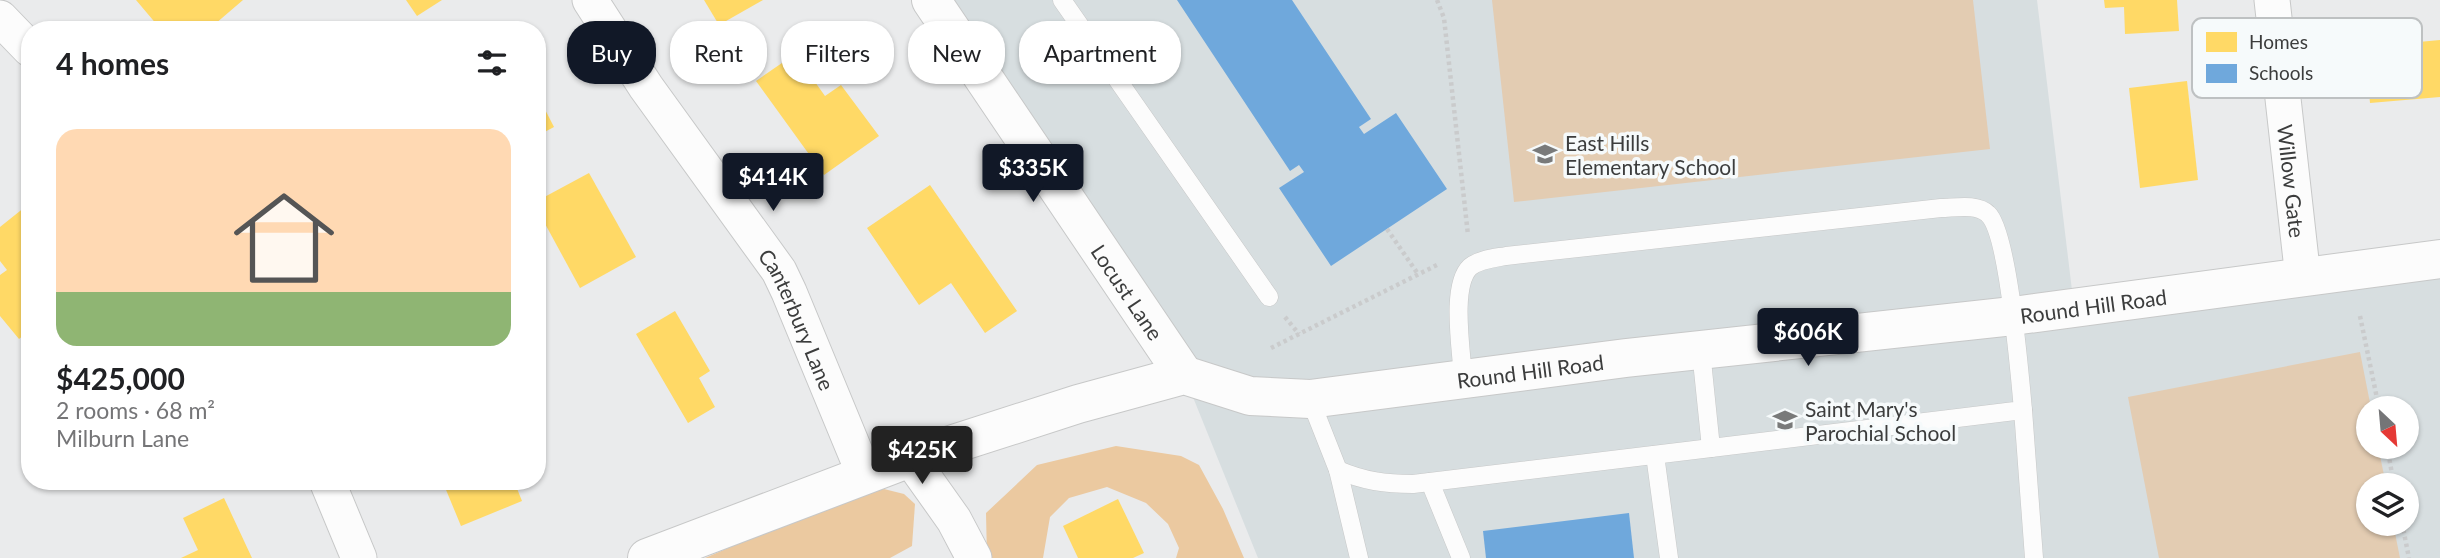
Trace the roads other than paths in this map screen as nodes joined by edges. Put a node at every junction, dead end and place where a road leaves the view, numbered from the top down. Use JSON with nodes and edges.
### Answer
{"nodes":[{"id":1,"x":590,"y":0,"type":"edge"},
{"id":2,"x":931,"y":0,"type":"edge"},
{"id":3,"x":1062,"y":0,"type":"edge"},
{"id":4,"x":2272,"y":0,"type":"edge"},
{"id":5,"x":0,"y":18,"type":"edge"},
{"id":6,"x":2274,"y":18,"type":"edge"},
{"id":7,"x":21,"y":40,"type":"edge"},
{"id":8,"x":2283,"y":98,"type":"edge"},
{"id":9,"x":2440,"y":259,"type":"edge"},
{"id":10,"x":2303,"y":278,"type":"junction"},
{"id":11,"x":1269,"y":297,"type":"dead end"},
{"id":12,"x":2013,"y":316,"type":"junction"},
{"id":13,"x":1701,"y":351,"type":"junction"},
{"id":14,"x":1184,"y":375,"type":"junction"},
{"id":15,"x":1463,"y":379,"type":"junction"},
{"id":16,"x":1310,"y":399,"type":"junction"},
{"id":17,"x":2023,"y":410,"type":"junction"},
{"id":18,"x":1711,"y":448,"type":"junction"},
{"id":19,"x":1655,"y":455,"type":"junction"},
{"id":20,"x":911,"y":458,"type":"junction"},
{"id":21,"x":1338,"y":471,"type":"junction"},
{"id":22,"x":864,"y":476,"type":"junction"},
{"id":23,"x":1430,"y":482,"type":"junction"},
{"id":24,"x":331,"y":490,"type":"edge"},
{"id":25,"x":359,"y":558,"type":"edge"},
{"id":26,"x":647,"y":558,"type":"edge"},
{"id":27,"x":974,"y":558,"type":"edge"},
{"id":28,"x":1359,"y":558,"type":"edge"},
{"id":29,"x":1461,"y":558,"type":"edge"},
{"id":30,"x":1669,"y":558,"type":"edge"},
{"id":31,"x":2035,"y":558,"type":"edge"}],
"edges":[{"from":1,"to":22,"type":"street","name":"Canterbury Lane"},
{"from":2,"to":14,"type":"street","name":"Locust Lane"},
{"from":3,"to":11,"type":"lane"},
{"from":4,"to":6,"type":"street","name":"Willow Gate"},
{"from":5,"to":7,"type":"street"},
{"from":8,"to":10,"type":"street","name":"Willow Gate"},
{"from":9,"to":10,"type":"street","name":"Round Hill Road"},
{"from":10,"to":12,"type":"street","name":"Round Hill Road"},
{"from":12,"to":13,"type":"street","name":"Round Hill Road"},
{"from":12,"to":15,"type":"lane"},
{"from":12,"to":17,"type":"lane"},
{"from":13,"to":15,"type":"street","name":"Round Hill Road"},
{"from":13,"to":18,"type":"lane"},
{"from":14,"to":16,"type":"street","name":"Round Hill Road"},
{"from":14,"to":20,"type":"street"},
{"from":15,"to":16,"type":"street","name":"Round Hill Road"},
{"from":16,"to":21,"type":"lane"},
{"from":17,"to":18,"type":"lane"},
{"from":17,"to":31,"type":"lane"},
{"from":18,"to":19,"type":"lane"},
{"from":19,"to":23,"type":"lane"},
{"from":19,"to":30,"type":"lane"},
{"from":20,"to":22,"type":"street"},
{"from":20,"to":27,"type":"street"},
{"from":21,"to":23,"type":"lane"},
{"from":21,"to":28,"type":"lane"},
{"from":22,"to":26,"type":"street"},
{"from":23,"to":29,"type":"lane"},
{"from":24,"to":25,"type":"street"}]}
